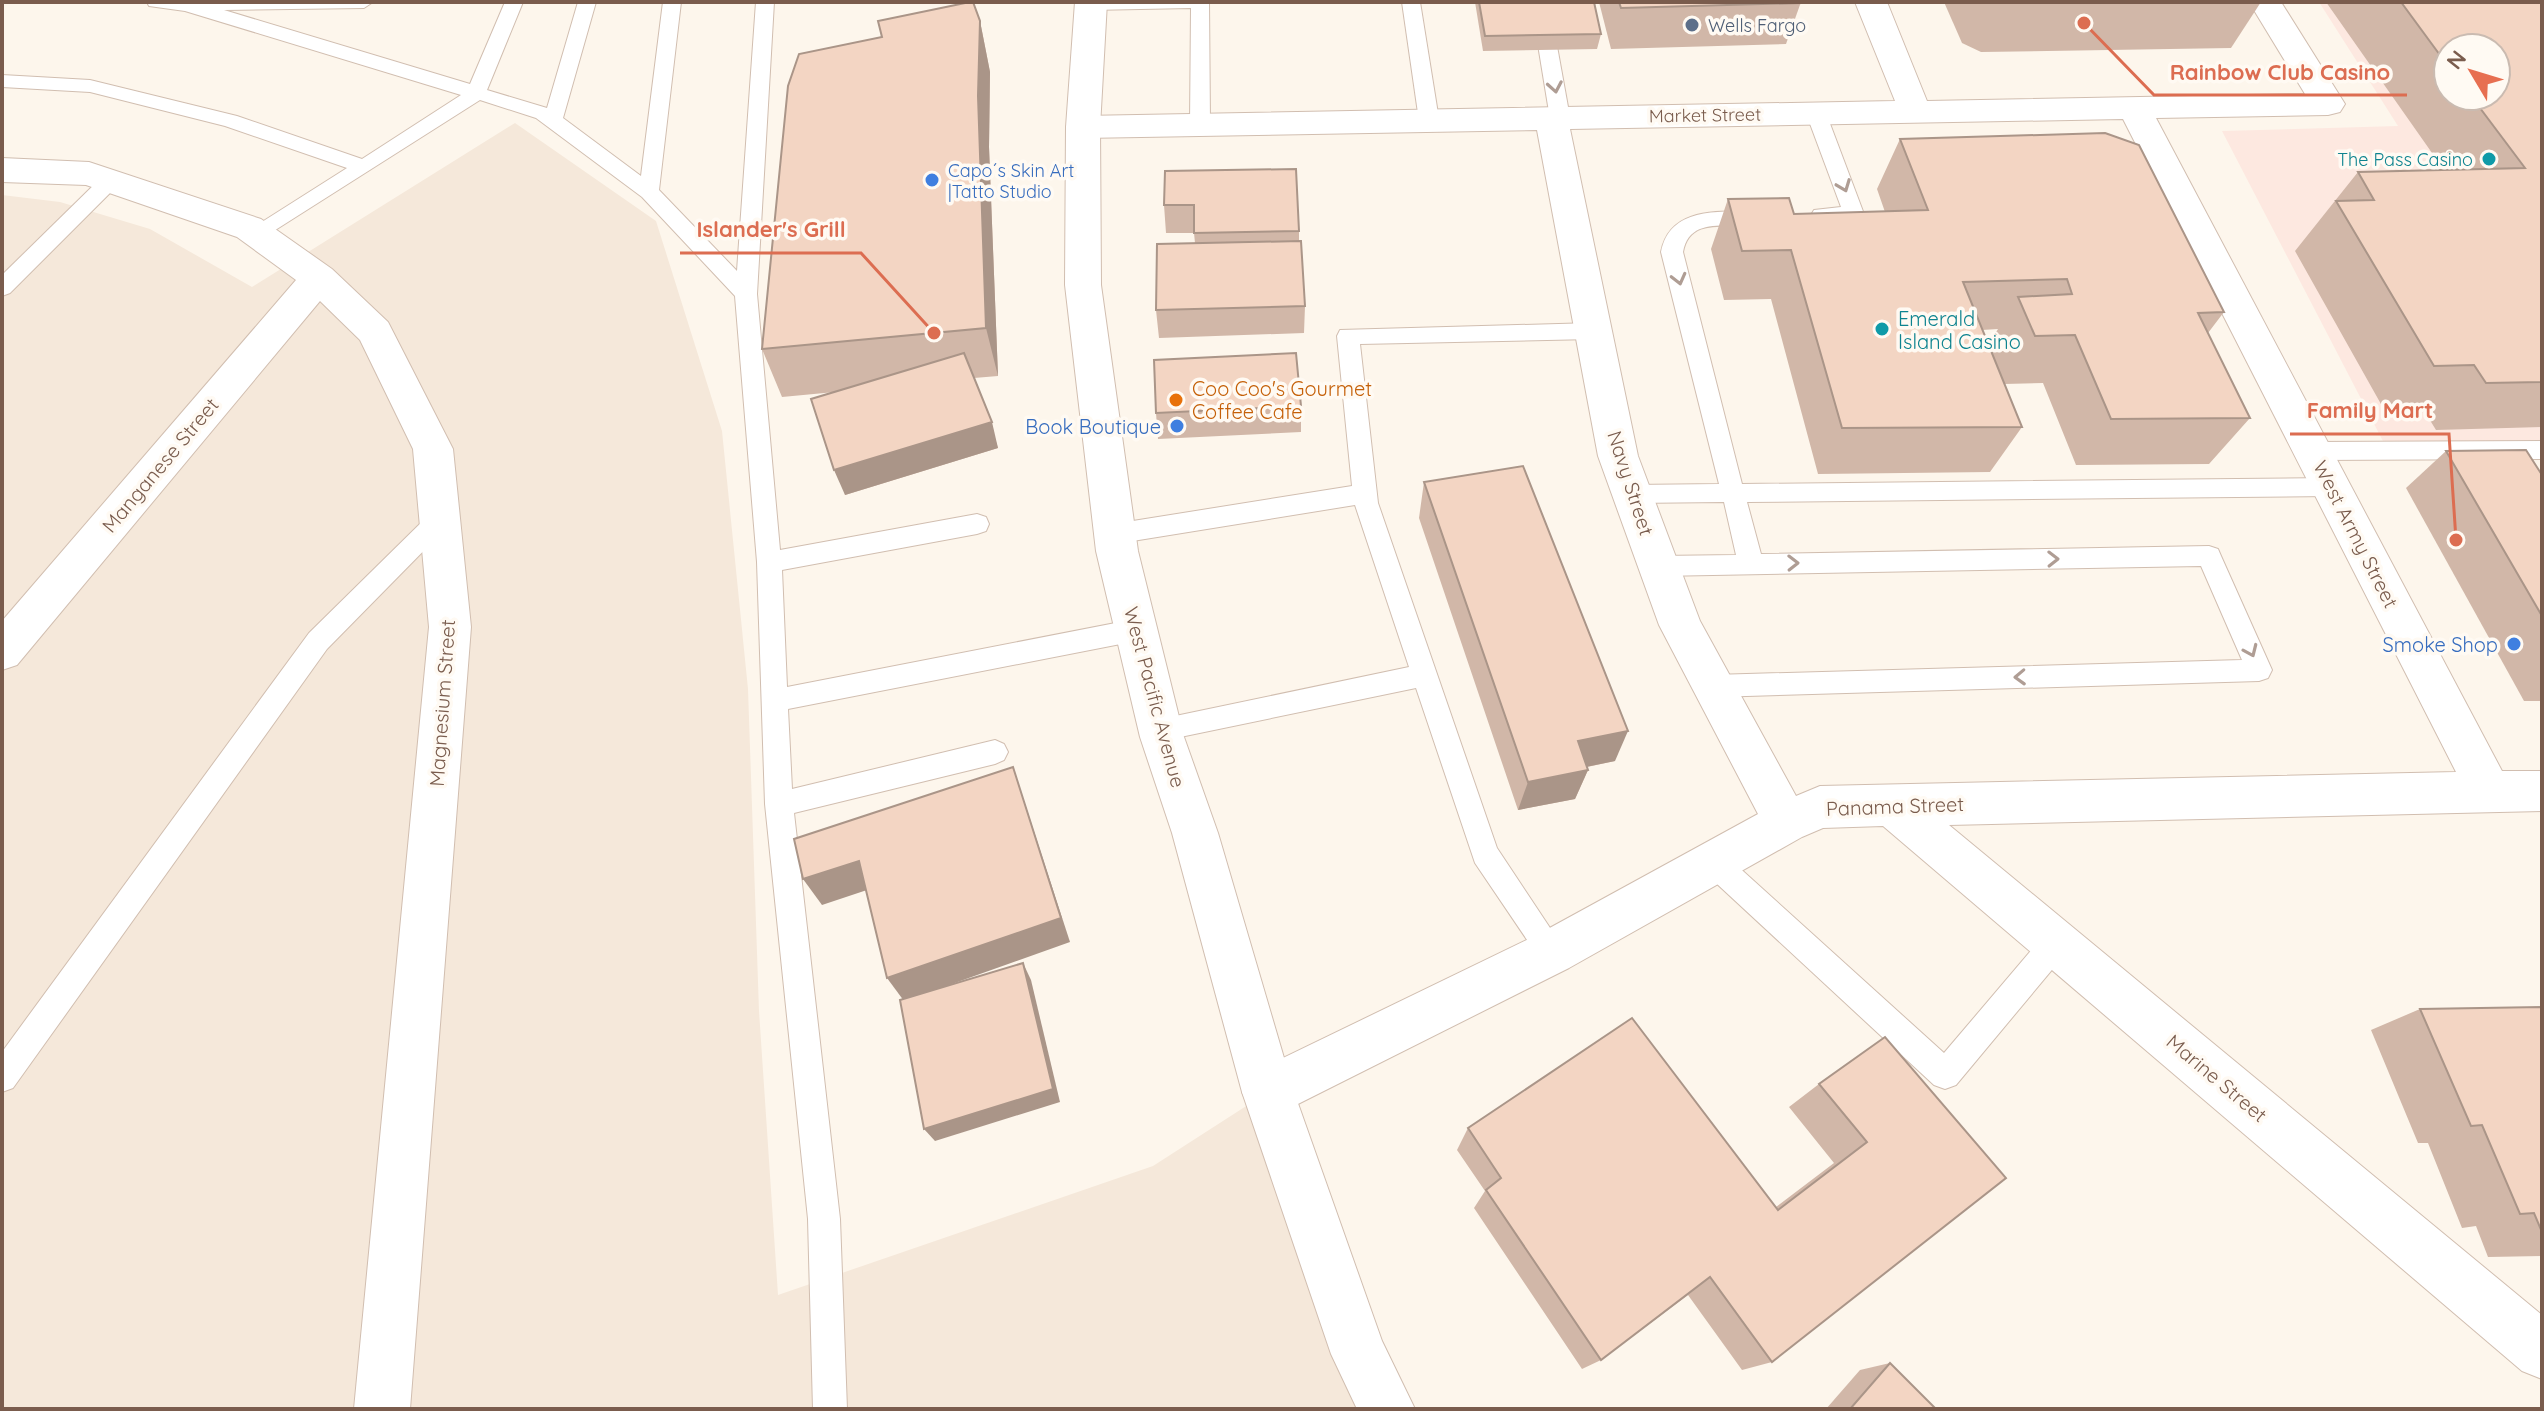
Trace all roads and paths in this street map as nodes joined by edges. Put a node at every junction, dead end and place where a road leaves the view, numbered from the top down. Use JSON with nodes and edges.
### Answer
{"nodes":[{"id":1,"x":156,"y":2,"type":"edge"},
{"id":2,"x":364,"y":2,"type":"edge"},
{"id":3,"x":514,"y":2,"type":"edge"},
{"id":4,"x":587,"y":2,"type":"edge"},
{"id":5,"x":672,"y":2,"type":"edge"},
{"id":6,"x":765,"y":2,"type":"edge"},
{"id":7,"x":1191,"y":2,"type":"edge"},
{"id":8,"x":1200,"y":2,"type":"edge"},
{"id":9,"x":1411,"y":2,"type":"edge"},
{"id":10,"x":1540,"y":2,"type":"edge"},
{"id":11,"x":1871,"y":2,"type":"edge"},
{"id":12,"x":2265,"y":2,"type":"edge"},
{"id":13,"x":1090,"y":3,"type":"edge"},
{"id":14,"x":187,"y":5,"type":"junction"},
{"id":15,"x":2,"y":81,"type":"edge"},
{"id":16,"x":476,"y":94,"type":"junction"},
{"id":17,"x":2134,"y":107,"type":"junction"},
{"id":18,"x":1915,"y":111,"type":"junction"},
{"id":19,"x":1816,"y":113,"type":"junction"},
{"id":20,"x":1556,"y":118,"type":"junction"},
{"id":21,"x":553,"y":120,"type":"junction"},
{"id":22,"x":1429,"y":120,"type":"junction"},
{"id":23,"x":1200,"y":124,"type":"junction"},
{"id":24,"x":1083,"y":127,"type":"junction"},
{"id":25,"x":364,"y":167,"type":"junction"},
{"id":26,"x":2,"y":170,"type":"edge"},
{"id":27,"x":110,"y":181,"type":"junction"},
{"id":28,"x":649,"y":192,"type":"junction"},
{"id":29,"x":1807,"y":216,"type":"edge"},
{"id":30,"x":1775,"y":217,"type":"edge"},
{"id":31,"x":258,"y":234,"type":"junction"},
{"id":32,"x":319,"y":278,"type":"junction"},
{"id":33,"x":2,"y":288,"type":"edge"},
{"id":34,"x":746,"y":294,"type":"junction"},
{"id":35,"x":1593,"y":331,"type":"junction"},
{"id":36,"x":2542,"y":450,"type":"edge"},
{"id":37,"x":2313,"y":451,"type":"junction"},
{"id":38,"x":2499,"y":451,"type":"junction"},
{"id":39,"x":2513,"y":475,"type":"edge"},
{"id":40,"x":2331,"y":487,"type":"junction"},
{"id":41,"x":1733,"y":493,"type":"junction"},
{"id":42,"x":1364,"y":494,"type":"junction"},
{"id":43,"x":1632,"y":494,"type":"junction"},
{"id":44,"x":440,"y":519,"type":"junction"},
{"id":45,"x":977,"y":524,"type":"dead end"},
{"id":46,"x":1114,"y":534,"type":"junction"},
{"id":47,"x":769,"y":562,"type":"junction"},
{"id":48,"x":1751,"y":564,"type":"junction"},
{"id":49,"x":1659,"y":566,"type":"junction"},
{"id":50,"x":1136,"y":630,"type":"junction"},
{"id":51,"x":2,"y":652,"type":"edge"},
{"id":52,"x":1424,"y":675,"type":"junction"},
{"id":53,"x":1713,"y":686,"type":"junction"},
{"id":54,"x":777,"y":700,"type":"junction"},
{"id":55,"x":1161,"y":730,"type":"junction"},
{"id":56,"x":995,"y":752,"type":"dead end"},
{"id":57,"x":2542,"y":791,"type":"edge"},
{"id":58,"x":2489,"y":792,"type":"junction"},
{"id":59,"x":779,"y":804,"type":"junction"},
{"id":60,"x":1891,"y":805,"type":"junction"},
{"id":61,"x":1786,"y":822,"type":"junction"},
{"id":62,"x":1713,"y":862,"type":"junction"},
{"id":63,"x":2056,"y":943,"type":"junction"},
{"id":64,"x":1552,"y":952,"type":"junction"},
{"id":65,"x":2,"y":1077,"type":"edge"},
{"id":66,"x":1268,"y":1092,"type":"junction"},
{"id":67,"x":2542,"y":1351,"type":"edge"},
{"id":68,"x":382,"y":1409,"type":"edge"},
{"id":69,"x":830,"y":1409,"type":"edge"},
{"id":70,"x":1387,"y":1409,"type":"edge"}],
"edges":[{"from":1,"to":14,"type":"lane"},
{"from":2,"to":14,"type":"lane"},
{"from":3,"to":16,"type":"lane"},
{"from":4,"to":21,"type":"lane"},
{"from":5,"to":28,"type":"lane"},
{"from":6,"to":34,"type":"lane"},
{"from":7,"to":13,"type":"lane"},
{"from":8,"to":23,"type":"lane"},
{"from":9,"to":22,"type":"lane"},
{"from":10,"to":20,"type":"lane","one_way":true},
{"from":11,"to":18,"type":"street"},
{"from":12,"to":17,"type":"street","name":"Market Street"},
{"from":13,"to":24,"type":"street","name":"West Pacific Avenue"},
{"from":14,"to":16,"type":"lane"},
{"from":15,"to":25,"type":"lane"},
{"from":16,"to":21,"type":"lane"},
{"from":16,"to":25,"type":"lane"},
{"from":17,"to":18,"type":"street","name":"Market Street"},
{"from":17,"to":37,"type":"street","name":"West Army Street"},
{"from":18,"to":19,"type":"street","name":"Market Street"},
{"from":19,"to":20,"type":"street","name":"Market Street"},
{"from":19,"to":29,"type":"lane","one_way":true},
{"from":20,"to":22,"type":"street","name":"Market Street"},
{"from":20,"to":35,"type":"street","name":"Navy Street"},
{"from":21,"to":28,"type":"lane"},
{"from":22,"to":23,"type":"street","name":"Market Street"},
{"from":23,"to":24,"type":"street","name":"Market Street"},
{"from":24,"to":46,"type":"street","name":"West Pacific Avenue"},
{"from":25,"to":31,"type":"lane"},
{"from":26,"to":27,"type":"street","name":"Magnesium Street"},
{"from":27,"to":31,"type":"street","name":"Magnesium Street"},
{"from":27,"to":33,"type":"lane"},
{"from":28,"to":34,"type":"lane"},
{"from":30,"to":41,"type":"lane","one_way":true},
{"from":31,"to":32,"type":"street","name":"Magnesium Street"},
{"from":32,"to":44,"type":"street","name":"Magnesium Street"},
{"from":32,"to":51,"type":"street","name":"Manganese Street"},
{"from":34,"to":47,"type":"lane"},
{"from":35,"to":42,"type":"lane"},
{"from":35,"to":43,"type":"street","name":"Navy Street"},
{"from":36,"to":38,"type":"lane"},
{"from":37,"to":38,"type":"lane"},
{"from":37,"to":40,"type":"street","name":"West Army Street"},
{"from":38,"to":39,"type":"lane"},
{"from":40,"to":41,"type":"lane"},
{"from":40,"to":58,"type":"street","name":"West Army Street"},
{"from":41,"to":43,"type":"lane"},
{"from":41,"to":48,"type":"lane"},
{"from":42,"to":46,"type":"lane"},
{"from":42,"to":52,"type":"lane"},
{"from":43,"to":49,"type":"street","name":"Navy Street"},
{"from":44,"to":65,"type":"lane"},
{"from":44,"to":68,"type":"street","name":"Magnesium Street"},
{"from":45,"to":47,"type":"lane"},
{"from":46,"to":50,"type":"street","name":"West Pacific Avenue"},
{"from":47,"to":54,"type":"lane"},
{"from":48,"to":49,"type":"lane"},
{"from":48,"to":53,"type":"lane","one_way":true},
{"from":49,"to":53,"type":"street","name":"Navy Street"},
{"from":50,"to":54,"type":"lane"},
{"from":50,"to":55,"type":"street","name":"West Pacific Avenue"},
{"from":52,"to":55,"type":"lane"},
{"from":52,"to":64,"type":"lane"},
{"from":53,"to":61,"type":"street","name":"Navy Street"},
{"from":54,"to":59,"type":"lane"},
{"from":55,"to":66,"type":"street","name":"West Pacific Avenue"},
{"from":56,"to":59,"type":"lane"},
{"from":57,"to":58,"type":"street","name":"Panama Street"},
{"from":58,"to":60,"type":"street","name":"Panama Street"},
{"from":59,"to":69,"type":"lane"},
{"from":60,"to":61,"type":"street","name":"Panama Street"},
{"from":60,"to":63,"type":"street","name":"Marine Street"},
{"from":61,"to":62,"type":"street","name":"Panama Street"},
{"from":62,"to":63,"type":"lane"},
{"from":62,"to":64,"type":"street","name":"Panama Street"},
{"from":63,"to":67,"type":"street","name":"Marine Street"},
{"from":64,"to":66,"type":"street","name":"Panama Street"},
{"from":66,"to":70,"type":"street","name":"West Pacific Avenue"}]}
